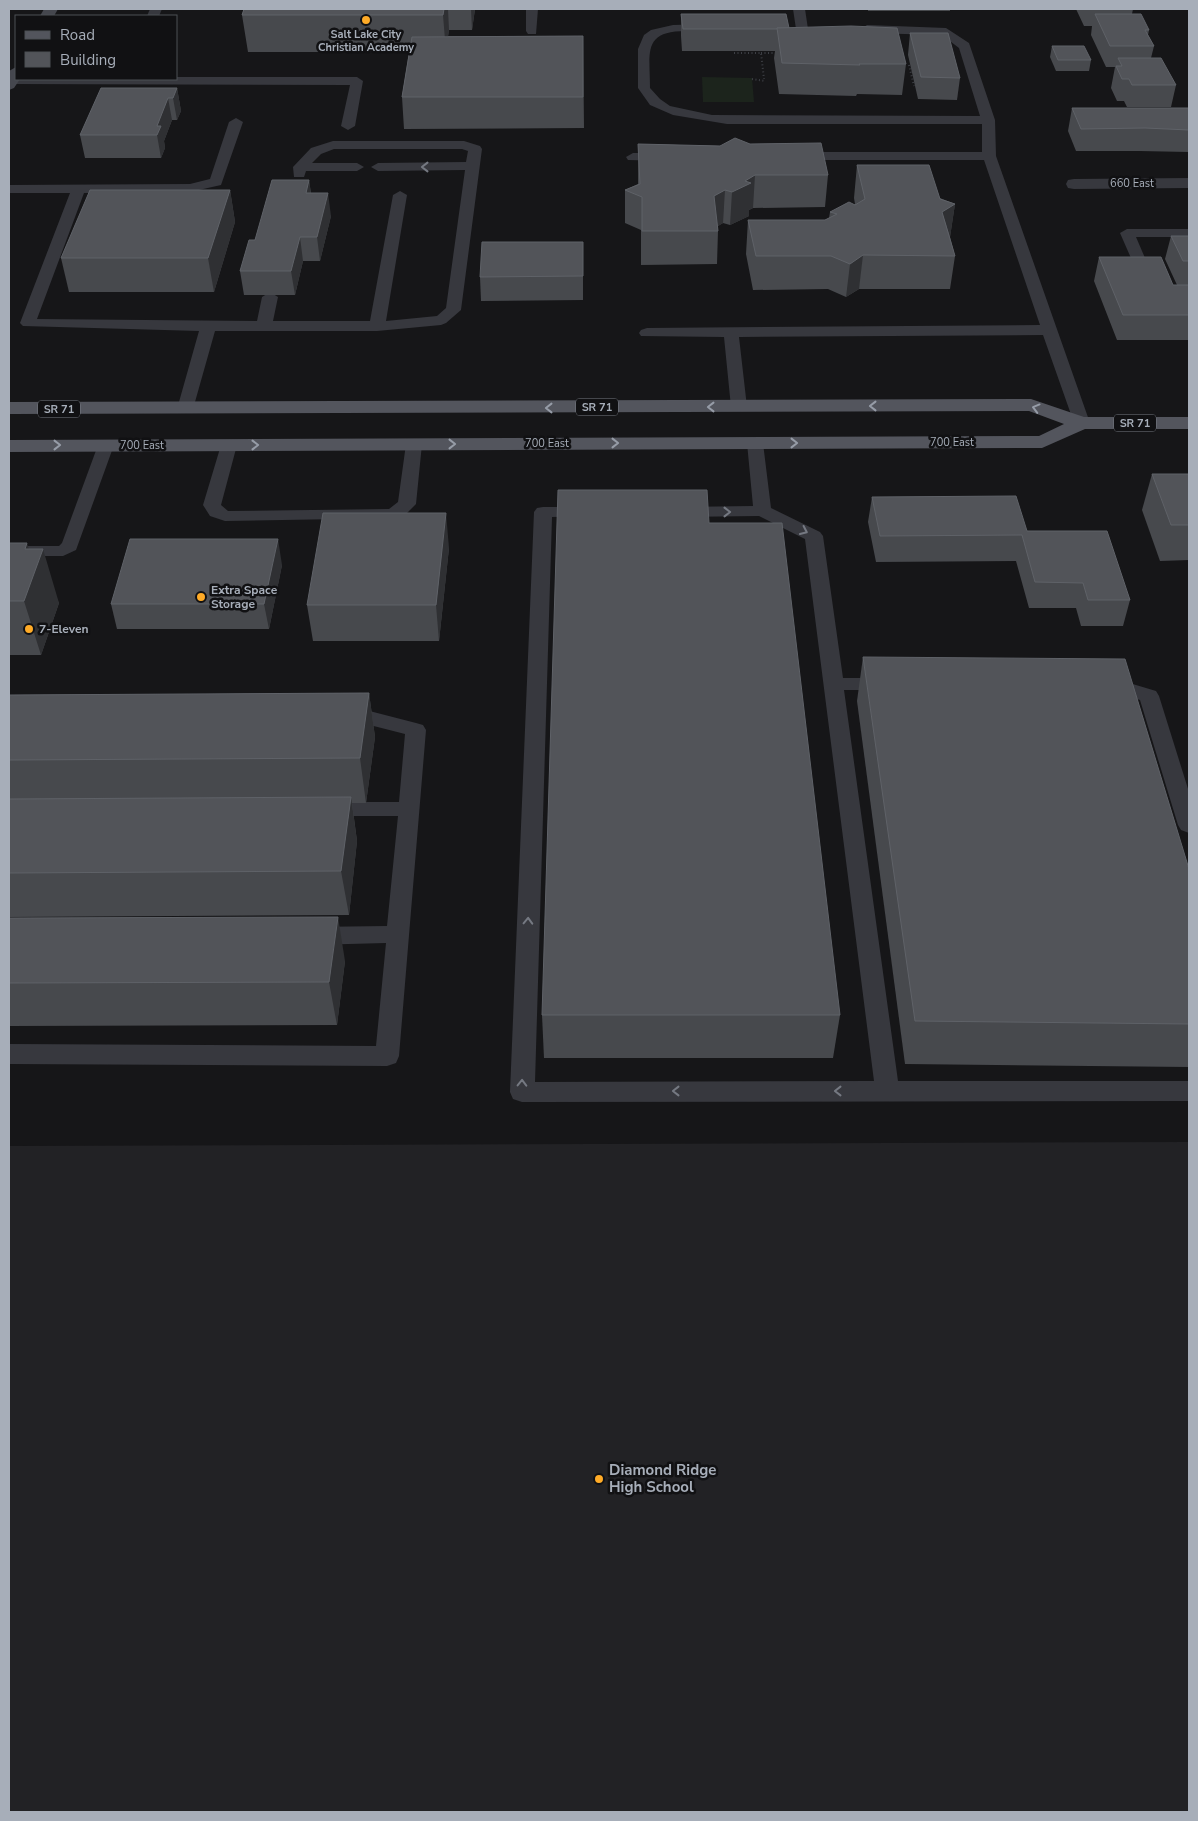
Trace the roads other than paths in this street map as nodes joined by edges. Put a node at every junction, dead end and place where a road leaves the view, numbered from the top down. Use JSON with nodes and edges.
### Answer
{"nodes":[{"id":1,"x":532,"y":9,"type":"edge"},
{"id":2,"x":799,"y":9,"type":"edge"},
{"id":3,"x":726,"y":28,"type":"edge"},
{"id":4,"x":802,"y":29,"type":"edge"},
{"id":5,"x":851,"y":29,"type":"edge"},
{"id":6,"x":532,"y":31,"type":"dead end"},
{"id":7,"x":178,"y":80,"type":"edge"},
{"id":8,"x":988,"y":120,"type":"junction"},
{"id":9,"x":236,"y":122,"type":"dead end"},
{"id":10,"x":348,"y":126,"type":"dead end"},
{"id":11,"x":781,"y":156,"type":"edge"},
{"id":12,"x":989,"y":156,"type":"junction"},
{"id":13,"x":633,"y":157,"type":"dead end"},
{"id":14,"x":682,"y":157,"type":"edge"},
{"id":15,"x":472,"y":166,"type":"junction"},
{"id":16,"x":300,"y":167,"type":"junction"},
{"id":17,"x":357,"y":167,"type":"dead end"},
{"id":18,"x":378,"y":167,"type":"dead end"},
{"id":19,"x":1189,"y":183,"type":"edge"},
{"id":20,"x":1074,"y":184,"type":"dead end"},
{"id":21,"x":296,"y":185,"type":"edge"},
{"id":22,"x":9,"y":189,"type":"edge"},
{"id":23,"x":80,"y":190,"type":"junction"},
{"id":24,"x":400,"y":195,"type":"dead end"},
{"id":25,"x":1189,"y":233,"type":"edge"},
{"id":26,"x":1141,"y":265,"type":"edge"},
{"id":27,"x":270,"y":297,"type":"edge"},
{"id":28,"x":208,"y":326,"type":"junction"},
{"id":29,"x":264,"y":326,"type":"junction"},
{"id":30,"x":377,"y":326,"type":"junction"},
{"id":31,"x":1049,"y":330,"type":"junction"},
{"id":32,"x":647,"y":332,"type":"dead end"},
{"id":33,"x":732,"y":332,"type":"junction"},
{"id":34,"x":739,"y":407,"type":"junction"},
{"id":35,"x":9,"y":408,"type":"edge"},
{"id":36,"x":185,"y":409,"type":"junction"},
{"id":37,"x":1082,"y":423,"type":"junction"},
{"id":38,"x":1189,"y":423,"type":"edge"},
{"id":39,"x":755,"y":443,"type":"junction"},
{"id":40,"x":414,"y":444,"type":"junction"},
{"id":41,"x":106,"y":445,"type":"junction"},
{"id":42,"x":229,"y":445,"type":"junction"},
{"id":43,"x":9,"y":446,"type":"edge"},
{"id":44,"x":762,"y":511,"type":"junction"},
{"id":45,"x":603,"y":512,"type":"edge"},
{"id":46,"x":663,"y":512,"type":"edge"},
{"id":47,"x":9,"y":551,"type":"edge"},
{"id":48,"x":834,"y":684,"type":"junction"},
{"id":49,"x":912,"y":684,"type":"edge"},
{"id":50,"x":1087,"y":685,"type":"edge"},
{"id":51,"x":324,"y":714,"type":"edge"},
{"id":52,"x":302,"y":809,"type":"edge"},
{"id":53,"x":409,"y":809,"type":"junction"},
{"id":54,"x":1189,"y":825,"type":"edge"},
{"id":55,"x":398,"y":934,"type":"junction"},
{"id":56,"x":288,"y":936,"type":"edge"},
{"id":57,"x":9,"y":1054,"type":"edge"},
{"id":58,"x":887,"y":1090,"type":"junction"},
{"id":59,"x":1189,"y":1091,"type":"edge"}],
"edges":[{"from":1,"to":6,"type":"lane"},
{"from":2,"to":4,"type":"lane"},
{"from":3,"to":8,"type":"lane"},
{"from":5,"to":8,"type":"lane"},
{"from":7,"to":10,"type":"lane"},
{"from":8,"to":12,"type":"lane"},
{"from":9,"to":23,"type":"lane"},
{"from":11,"to":12,"type":"lane"},
{"from":12,"to":31,"type":"lane"},
{"from":13,"to":14,"type":"lane"},
{"from":15,"to":16,"type":"lane"},
{"from":15,"to":18,"type":"lane","one_way":true},
{"from":15,"to":30,"type":"lane"},
{"from":16,"to":17,"type":"lane"},
{"from":16,"to":21,"type":"lane"},
{"from":19,"to":20,"type":"street","name":"660 East"},
{"from":22,"to":23,"type":"lane"},
{"from":23,"to":28,"type":"lane"},
{"from":24,"to":30,"type":"lane"},
{"from":25,"to":26,"type":"lane"},
{"from":27,"to":29,"type":"lane"},
{"from":28,"to":29,"type":"lane"},
{"from":28,"to":36,"type":"lane"},
{"from":29,"to":30,"type":"lane"},
{"from":31,"to":33,"type":"lane"},
{"from":31,"to":37,"type":"lane"},
{"from":32,"to":33,"type":"lane"},
{"from":33,"to":34,"type":"lane"},
{"from":34,"to":36,"type":"main road","name":"700 East","number":"SR 71","one_way":true},
{"from":37,"to":34,"type":"main road","name":"700 East","number":"SR 71","one_way":true},
{"from":35,"to":36,"type":"main road","name":"700 East","number":"SR 71"},
{"from":37,"to":38,"type":"main road","name":"700 East","number":"SR 71"},
{"from":39,"to":37,"type":"main road","name":"700 East","number":"SR 71","one_way":true},
{"from":40,"to":39,"type":"main road","name":"700 East","number":"SR 71","one_way":true},
{"from":39,"to":44,"type":"lane"},
{"from":42,"to":40,"type":"main road","name":"700 East","number":"SR 71","one_way":true},
{"from":40,"to":42,"type":"lane"},
{"from":41,"to":42,"type":"main road","name":"700 East","number":"SR 71"},
{"from":43,"to":41,"type":"main road","name":"700 East","number":"SR 71","one_way":true},
{"from":41,"to":47,"type":"lane"},
{"from":46,"to":44,"type":"lane","one_way":true},
{"from":44,"to":48,"type":"lane","one_way":true},
{"from":58,"to":45,"type":"lane","one_way":true},
{"from":48,"to":49,"type":"lane"},
{"from":48,"to":58,"type":"lane"},
{"from":50,"to":54,"type":"lane"},
{"from":51,"to":53,"type":"lane"},
{"from":52,"to":53,"type":"lane"},
{"from":53,"to":55,"type":"lane"},
{"from":55,"to":56,"type":"lane"},
{"from":55,"to":57,"type":"lane"},
{"from":58,"to":59,"type":"lane"}]}
